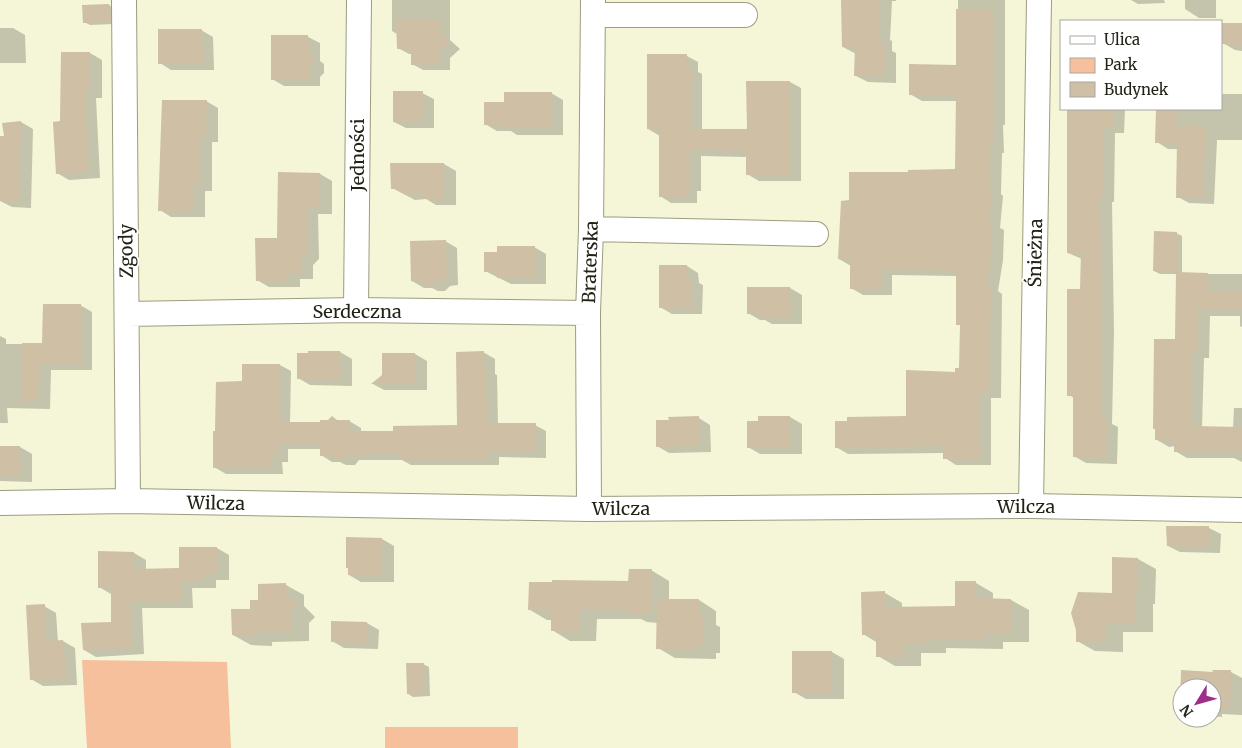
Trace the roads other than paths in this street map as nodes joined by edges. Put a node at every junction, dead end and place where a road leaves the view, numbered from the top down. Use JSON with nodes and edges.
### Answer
{"nodes":[{"id":1,"x":124,"y":0,"type":"edge"},
{"id":2,"x":359,"y":0,"type":"edge"},
{"id":3,"x":1039,"y":0,"type":"edge"},
{"id":4,"x":593,"y":8,"type":"edge"},
{"id":5,"x":745,"y":15,"type":"dead end"},
{"id":6,"x":591,"y":229,"type":"junction"},
{"id":7,"x":816,"y":234,"type":"dead end"},
{"id":8,"x":356,"y":310,"type":"junction"},
{"id":9,"x":588,"y":313,"type":"junction"},
{"id":10,"x":127,"y":314,"type":"junction"},
{"id":11,"x":128,"y":501,"type":"junction"},
{"id":12,"x":0,"y":503,"type":"edge"},
{"id":13,"x":1031,"y":506,"type":"junction"},
{"id":14,"x":589,"y":508,"type":"junction"},
{"id":15,"x":1242,"y":510,"type":"edge"}],
"edges":[{"from":1,"to":10,"type":"street","name":"Zgody"},
{"from":2,"to":8,"type":"street","name":"Jedności"},
{"from":3,"to":13,"type":"street","name":"Śnieżna"},
{"from":4,"to":5,"type":"street","name":"Braterska"},
{"from":4,"to":6,"type":"street","name":"Braterska"},
{"from":6,"to":7,"type":"street"},
{"from":6,"to":9,"type":"street","name":"Braterska"},
{"from":8,"to":9,"type":"street","name":"Serdeczna"},
{"from":8,"to":10,"type":"street","name":"Serdeczna"},
{"from":9,"to":14,"type":"street","name":"Braterska"},
{"from":10,"to":11,"type":"street","name":"Zgody"},
{"from":11,"to":12,"type":"street","name":"Wilcza"},
{"from":11,"to":14,"type":"street","name":"Wilcza"},
{"from":13,"to":14,"type":"street","name":"Wilcza"},
{"from":13,"to":15,"type":"street","name":"Wilcza"}]}
